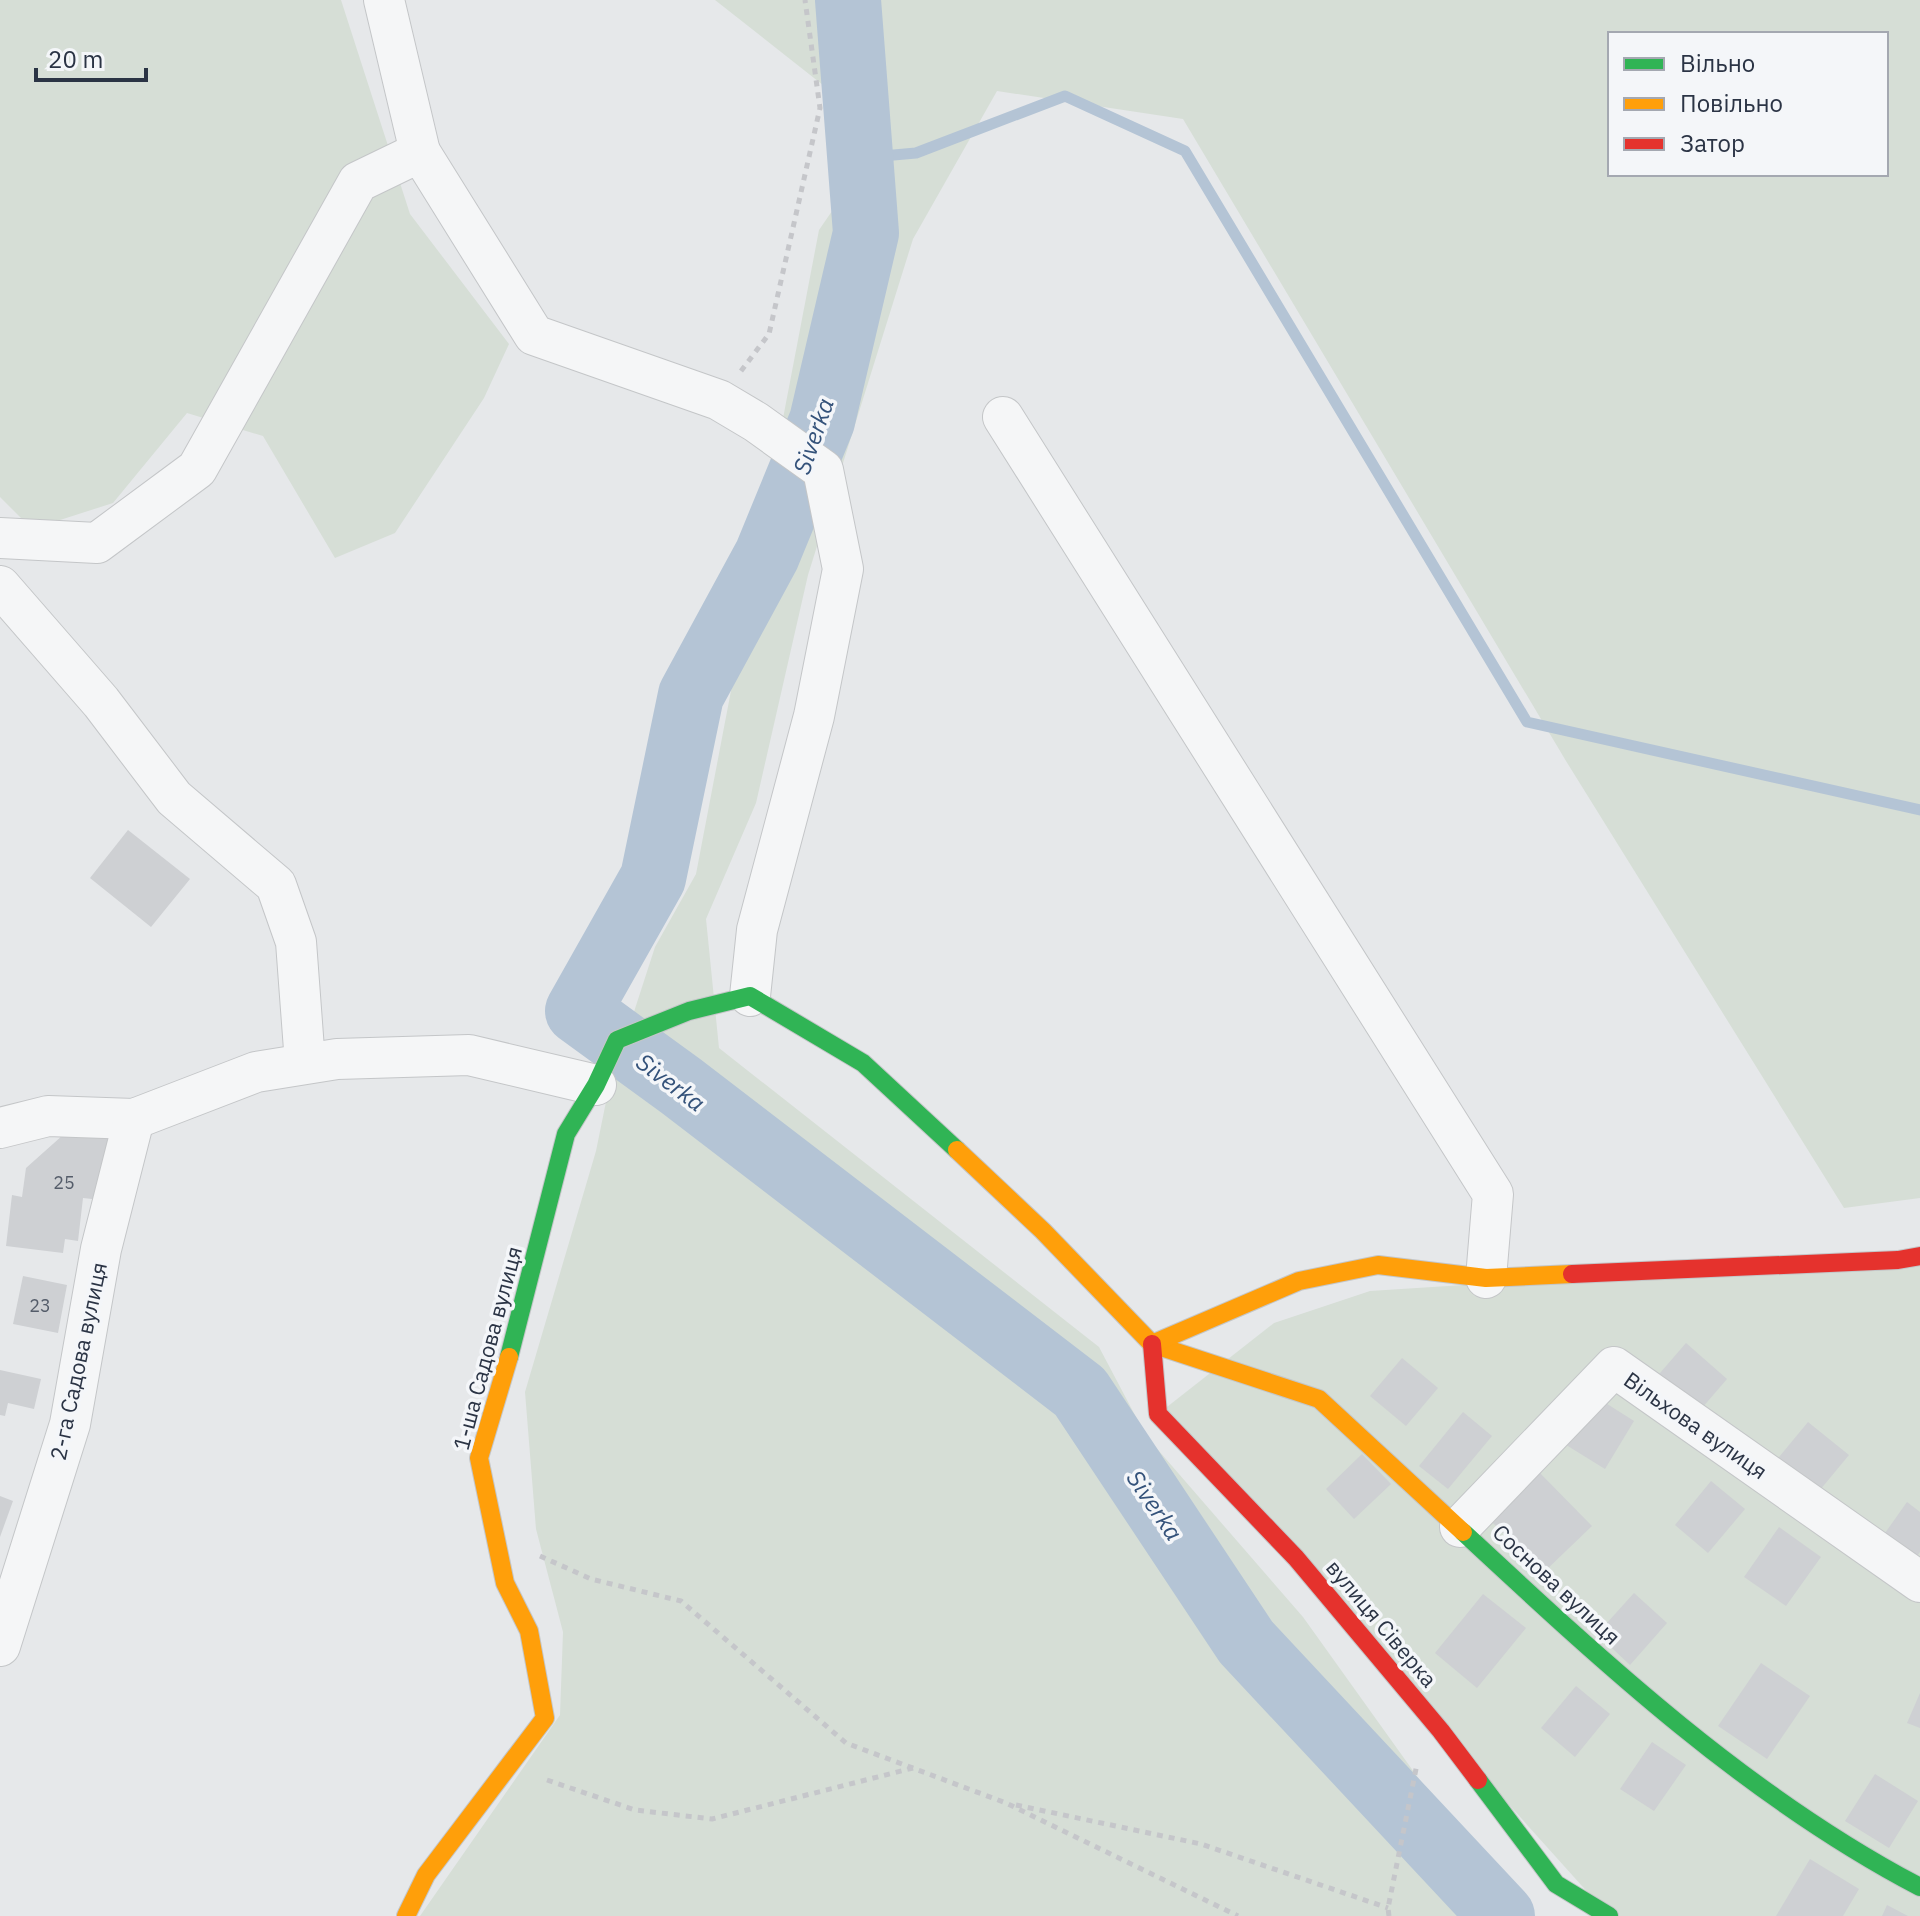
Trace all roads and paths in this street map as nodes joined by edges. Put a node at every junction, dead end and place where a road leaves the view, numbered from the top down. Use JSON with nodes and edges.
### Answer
{"nodes":[{"id":1,"x":384,"y":0,"type":"edge"},
{"id":2,"x":805,"y":0,"type":"edge"},
{"id":3,"x":420,"y":152,"type":"junction"},
{"id":4,"x":719,"y":400,"type":"junction"},
{"id":5,"x":1003,"y":417,"type":"dead end"},
{"id":6,"x":0,"y":538,"type":"edge"},
{"id":7,"x":0,"y":586,"type":"edge"},
{"id":8,"x":750,"y":996,"type":"junction"},
{"id":9,"x":305,"y":1063,"type":"junction"},
{"id":10,"x":596,"y":1085,"type":"junction"},
{"id":11,"x":134,"y":1119,"type":"junction"},
{"id":12,"x":0,"y":1128,"type":"edge"},
{"id":13,"x":1920,"y":1256,"type":"edge"},
{"id":14,"x":1486,"y":1278,"type":"junction"},
{"id":15,"x":1152,"y":1344,"type":"junction"},
{"id":16,"x":1460,"y":1527,"type":"junction"},
{"id":17,"x":495,"y":1537,"type":"junction"},
{"id":18,"x":1920,"y":1582,"type":"edge"},
{"id":19,"x":0,"y":1646,"type":"edge"},
{"id":20,"x":1414,"y":1767,"type":"dead end"},
{"id":21,"x":508,"y":1768,"type":"junction"},
{"id":22,"x":914,"y":1768,"type":"junction"},
{"id":23,"x":1006,"y":1803,"type":"junction"},
{"id":24,"x":1920,"y":1887,"type":"edge"},
{"id":25,"x":1388,"y":1908,"type":"junction"},
{"id":26,"x":406,"y":1916,"type":"edge"},
{"id":27,"x":1238,"y":1916,"type":"edge"},
{"id":28,"x":1389,"y":1916,"type":"edge"},
{"id":29,"x":1609,"y":1916,"type":"edge"}],
"edges":[{"from":1,"to":3,"type":"street"},
{"from":2,"to":4,"type":"path"},
{"from":3,"to":4,"type":"street"},
{"from":3,"to":6,"type":"street"},
{"from":4,"to":8,"type":"street"},
{"from":5,"to":14,"type":"street"},
{"from":7,"to":9,"type":"street"},
{"from":8,"to":10,"type":"street","name":"1-ша Садова вулиця"},
{"from":8,"to":15,"type":"street"},
{"from":9,"to":10,"type":"street"},
{"from":9,"to":11,"type":"street"},
{"from":10,"to":17,"type":"street","name":"1-ша Садова вулиця"},
{"from":11,"to":12,"type":"street"},
{"from":11,"to":19,"type":"street","name":"2-га Садова вулиця"},
{"from":13,"to":14,"type":"street"},
{"from":14,"to":15,"type":"street"},
{"from":15,"to":16,"type":"street","name":"Соснова вулиця"},
{"from":15,"to":29,"type":"street","name":"вулиця Сіверка"},
{"from":16,"to":18,"type":"street","name":"Вільхова вулиця"},
{"from":16,"to":24,"type":"street","name":"Соснова вулиця"},
{"from":17,"to":21,"type":"street","name":"1-ша Садова вулиця"},
{"from":17,"to":22,"type":"path"},
{"from":20,"to":25,"type":"path"},
{"from":21,"to":22,"type":"path"},
{"from":21,"to":26,"type":"street","name":"1-ша Садова вулиця"},
{"from":22,"to":23,"type":"path"},
{"from":23,"to":25,"type":"path"},
{"from":23,"to":27,"type":"path"},
{"from":25,"to":28,"type":"path"}]}
